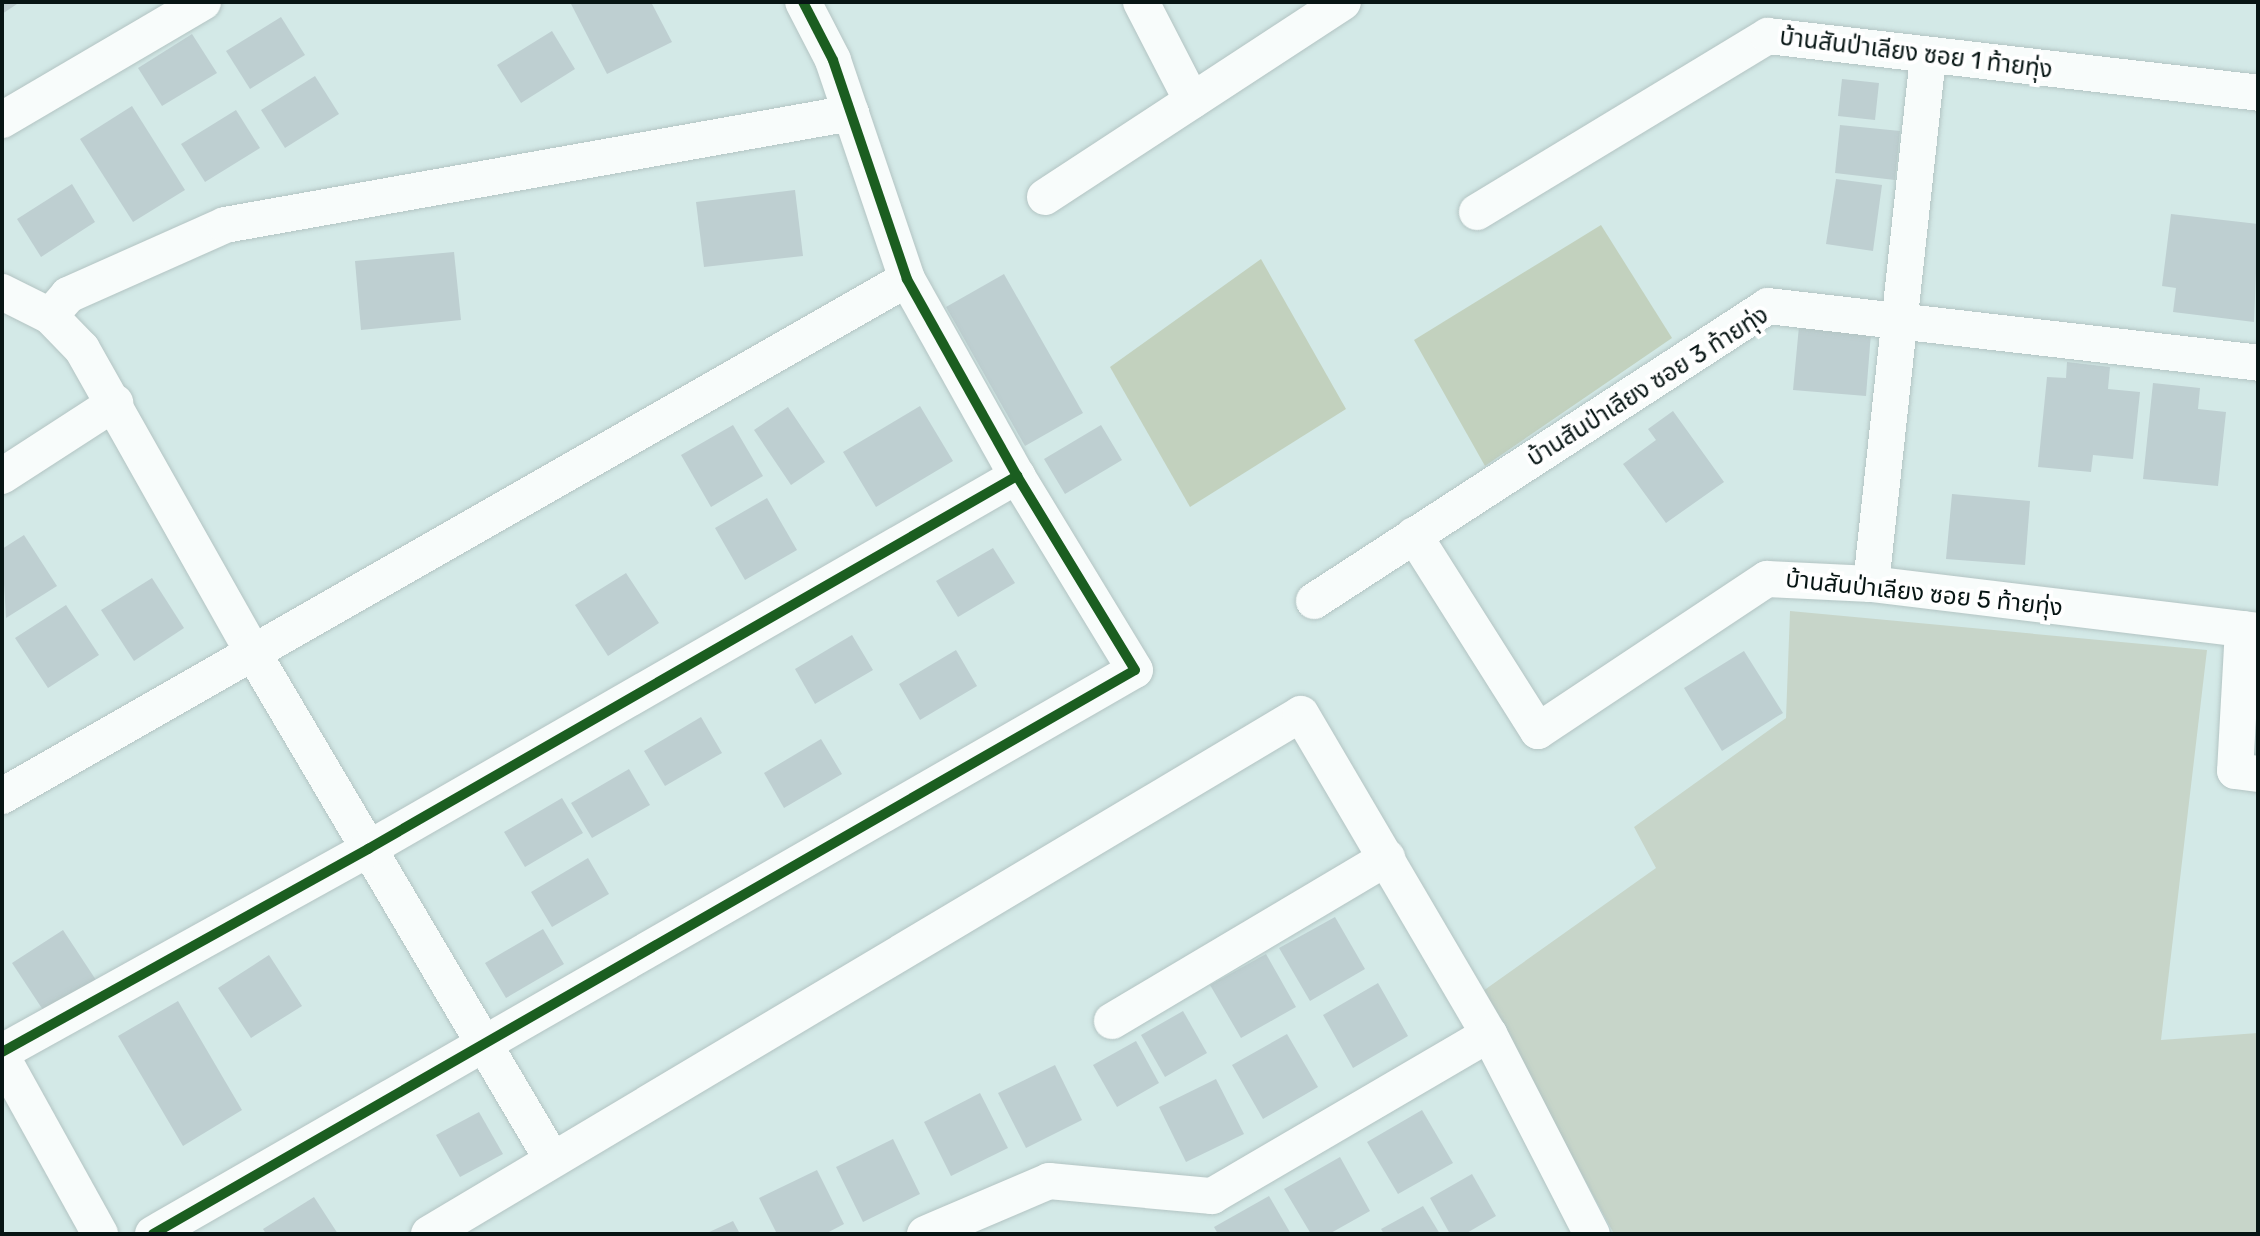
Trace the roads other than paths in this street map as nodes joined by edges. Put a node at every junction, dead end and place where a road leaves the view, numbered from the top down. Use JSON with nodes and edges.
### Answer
{"nodes":[{"id":1,"x":203,"y":2,"type":"edge"},
{"id":2,"x":803,"y":2,"type":"edge"},
{"id":3,"x":1141,"y":2,"type":"edge"},
{"id":4,"x":1343,"y":2,"type":"edge"},
{"id":5,"x":1928,"y":57,"type":"junction"},
{"id":6,"x":2258,"y":93,"type":"edge"},
{"id":7,"x":1192,"y":101,"type":"junction"},
{"id":8,"x":851,"y":113,"type":"junction"},
{"id":9,"x":2,"y":120,"type":"edge"},
{"id":10,"x":1045,"y":197,"type":"dead end"},
{"id":11,"x":1477,"y":212,"type":"dead end"},
{"id":12,"x":907,"y":279,"type":"junction"},
{"id":13,"x":2,"y":292,"type":"edge"},
{"id":14,"x":50,"y":316,"type":"junction"},
{"id":15,"x":1900,"y":319,"type":"junction"},
{"id":16,"x":2258,"y":363,"type":"edge"},
{"id":17,"x":115,"y":403,"type":"junction"},
{"id":18,"x":2,"y":476,"type":"edge"},
{"id":19,"x":1017,"y":476,"type":"junction"},
{"id":20,"x":1414,"y":535,"type":"junction"},
{"id":21,"x":1871,"y":584,"type":"junction"},
{"id":22,"x":1314,"y":601,"type":"dead end"},
{"id":23,"x":2250,"y":630,"type":"edge"},
{"id":24,"x":252,"y":651,"type":"junction"},
{"id":25,"x":2258,"y":774,"type":"edge"},
{"id":26,"x":2,"y":796,"type":"edge"},
{"id":27,"x":368,"y":849,"type":"junction"},
{"id":28,"x":1387,"y":858,"type":"junction"},
{"id":29,"x":1112,"y":1021,"type":"dead end"},
{"id":30,"x":1489,"y":1034,"type":"junction"},
{"id":31,"x":484,"y":1046,"type":"junction"},
{"id":32,"x":2,"y":1054,"type":"edge"},
{"id":33,"x":552,"y":1159,"type":"junction"},
{"id":34,"x":944,"y":1230,"type":"edge"},
{"id":35,"x":1586,"y":1232,"type":"edge"},
{"id":36,"x":100,"y":1234,"type":"edge"},
{"id":37,"x":153,"y":1234,"type":"edge"},
{"id":38,"x":429,"y":1234,"type":"edge"}],
"edges":[{"from":1,"to":9,"type":"street"},
{"from":2,"to":8,"type":"street"},
{"from":3,"to":7,"type":"street"},
{"from":4,"to":7,"type":"street"},
{"from":5,"to":6,"type":"street","name":"บ้านสันป่าเลียง ซอย 1 ท้ายทุ่ง"},
{"from":5,"to":11,"type":"street","name":"บ้านสันป่าเลียง ซอย 1 ท้ายทุ่ง"},
{"from":5,"to":15,"type":"street"},
{"from":7,"to":10,"type":"street"},
{"from":8,"to":12,"type":"street"},
{"from":8,"to":14,"type":"street"},
{"from":12,"to":19,"type":"street"},
{"from":12,"to":24,"type":"street"},
{"from":13,"to":14,"type":"street"},
{"from":14,"to":17,"type":"street"},
{"from":15,"to":16,"type":"street","name":"บ้านสันป่าเลียง ซอย 3 ท้ายทุ่ง"},
{"from":15,"to":20,"type":"street","name":"บ้านสันป่าเลียง ซอย 3 ท้ายทุ่ง"},
{"from":15,"to":21,"type":"street"},
{"from":17,"to":18,"type":"street"},
{"from":17,"to":24,"type":"street"},
{"from":19,"to":27,"type":"street"},
{"from":19,"to":31,"type":"street"},
{"from":20,"to":21,"type":"street","name":"บ้านสันป่าเลียง ซอย 5 ท้ายทุ่ง"},
{"from":20,"to":22,"type":"street","name":"บ้านสันป่าเลียง ซอย 3 ท้ายทุ่ง"},
{"from":21,"to":23,"type":"street","name":"บ้านสันป่าเลียง ซอย 5 ท้ายทุ่ง"},
{"from":23,"to":25,"type":"street"},
{"from":24,"to":26,"type":"street"},
{"from":24,"to":27,"type":"street"},
{"from":27,"to":31,"type":"street"},
{"from":27,"to":32,"type":"street"},
{"from":28,"to":29,"type":"street"},
{"from":28,"to":30,"type":"street"},
{"from":28,"to":33,"type":"street"},
{"from":30,"to":34,"type":"street"},
{"from":30,"to":35,"type":"street"},
{"from":31,"to":33,"type":"street"},
{"from":31,"to":37,"type":"street"},
{"from":32,"to":36,"type":"street"},
{"from":33,"to":38,"type":"street"}]}
